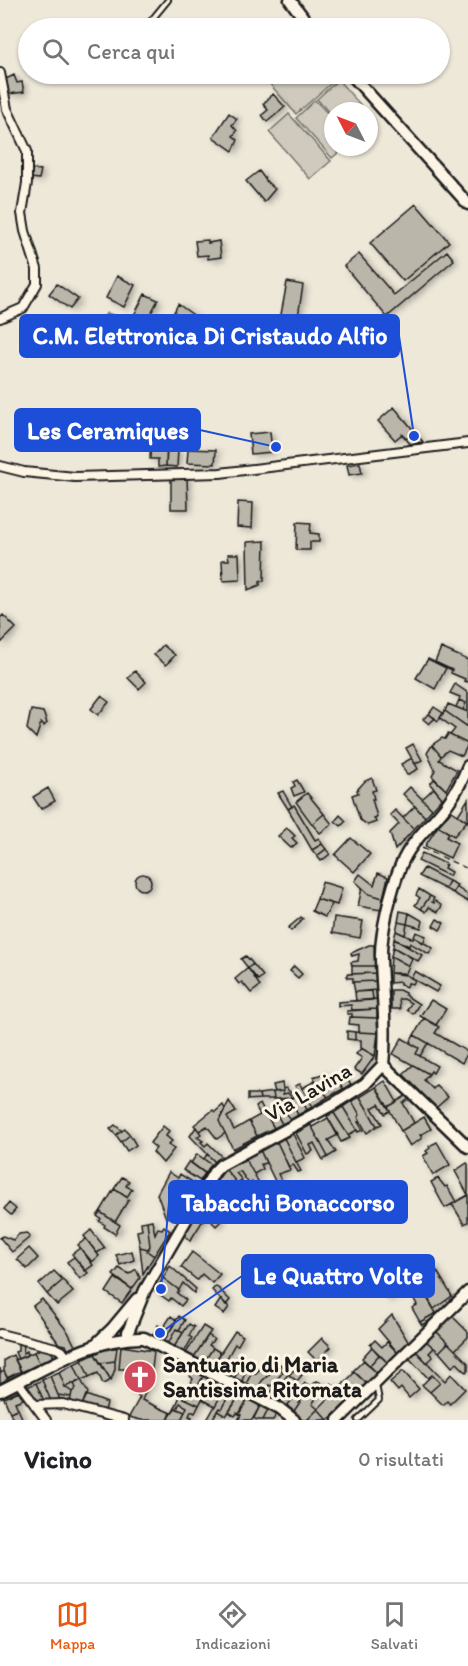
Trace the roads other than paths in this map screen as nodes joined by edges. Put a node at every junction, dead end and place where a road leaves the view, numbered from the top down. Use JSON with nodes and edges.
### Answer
{"nodes":[{"id":1,"x":168,"y":0,"type":"edge"},
{"id":2,"x":290,"y":0,"type":"edge"},
{"id":3,"x":153,"y":18,"type":"edge"},
{"id":4,"x":304,"y":18,"type":"edge"},
{"id":5,"x":0,"y":73,"type":"edge"},
{"id":6,"x":360,"y":84,"type":"edge"},
{"id":7,"x":468,"y":204,"type":"edge"},
{"id":8,"x":0,"y":318,"type":"edge"},
{"id":9,"x":468,"y":443,"type":"edge"},
{"id":10,"x":0,"y":466,"type":"edge"},
{"id":11,"x":468,"y":766,"type":"edge"},
{"id":12,"x":384,"y":1065,"type":"junction"},
{"id":13,"x":468,"y":1147,"type":"edge"},
{"id":14,"x":144,"y":1290,"type":"junction"},
{"id":15,"x":468,"y":1292,"type":"edge"},
{"id":16,"x":0,"y":1334,"type":"edge"},
{"id":17,"x":128,"y":1338,"type":"junction"},
{"id":18,"x":95,"y":1345,"type":"junction"},
{"id":19,"x":67,"y":1358,"type":"junction"},
{"id":20,"x":18,"y":1382,"type":"junction"},
{"id":21,"x":376,"y":1382,"type":"junction"},
{"id":22,"x":0,"y":1391,"type":"edge"},
{"id":23,"x":35,"y":1405,"type":"junction"},
{"id":24,"x":46,"y":1420,"type":"edge"},
{"id":25,"x":124,"y":1420,"type":"edge"},
{"id":26,"x":294,"y":1420,"type":"edge"},
{"id":27,"x":338,"y":1420,"type":"edge"},
{"id":28,"x":358,"y":1420,"type":"edge"}],
"edges":[{"from":1,"to":3,"type":"lane"},
{"from":2,"to":4,"type":"street"},
{"from":5,"to":8,"type":"street"},
{"from":6,"to":7,"type":"street"},
{"from":9,"to":10,"type":"street"},
{"from":11,"to":12,"type":"street","name":"Via Lavina"},
{"from":12,"to":13,"type":"street"},
{"from":12,"to":14,"type":"street","name":"Via Lavina"},
{"from":14,"to":17,"type":"street","name":"Via Lavina"},
{"from":14,"to":18,"type":"street","name":"Via Lavina"},
{"from":15,"to":21,"type":"street"},
{"from":16,"to":19,"type":"street"},
{"from":17,"to":18,"type":"street","name":"Via Lavina"},
{"from":17,"to":26,"type":"street","name":"Via Lavina"},
{"from":18,"to":19,"type":"street","name":"Via Lavina"},
{"from":19,"to":20,"type":"street","name":"Via Lavina"},
{"from":20,"to":22,"type":"street","name":"Via Lavina"},
{"from":20,"to":23,"type":"street"},
{"from":21,"to":27,"type":"street"},
{"from":21,"to":28,"type":"lane"},
{"from":23,"to":24,"type":"street"},
{"from":23,"to":25,"type":"street"}]}
